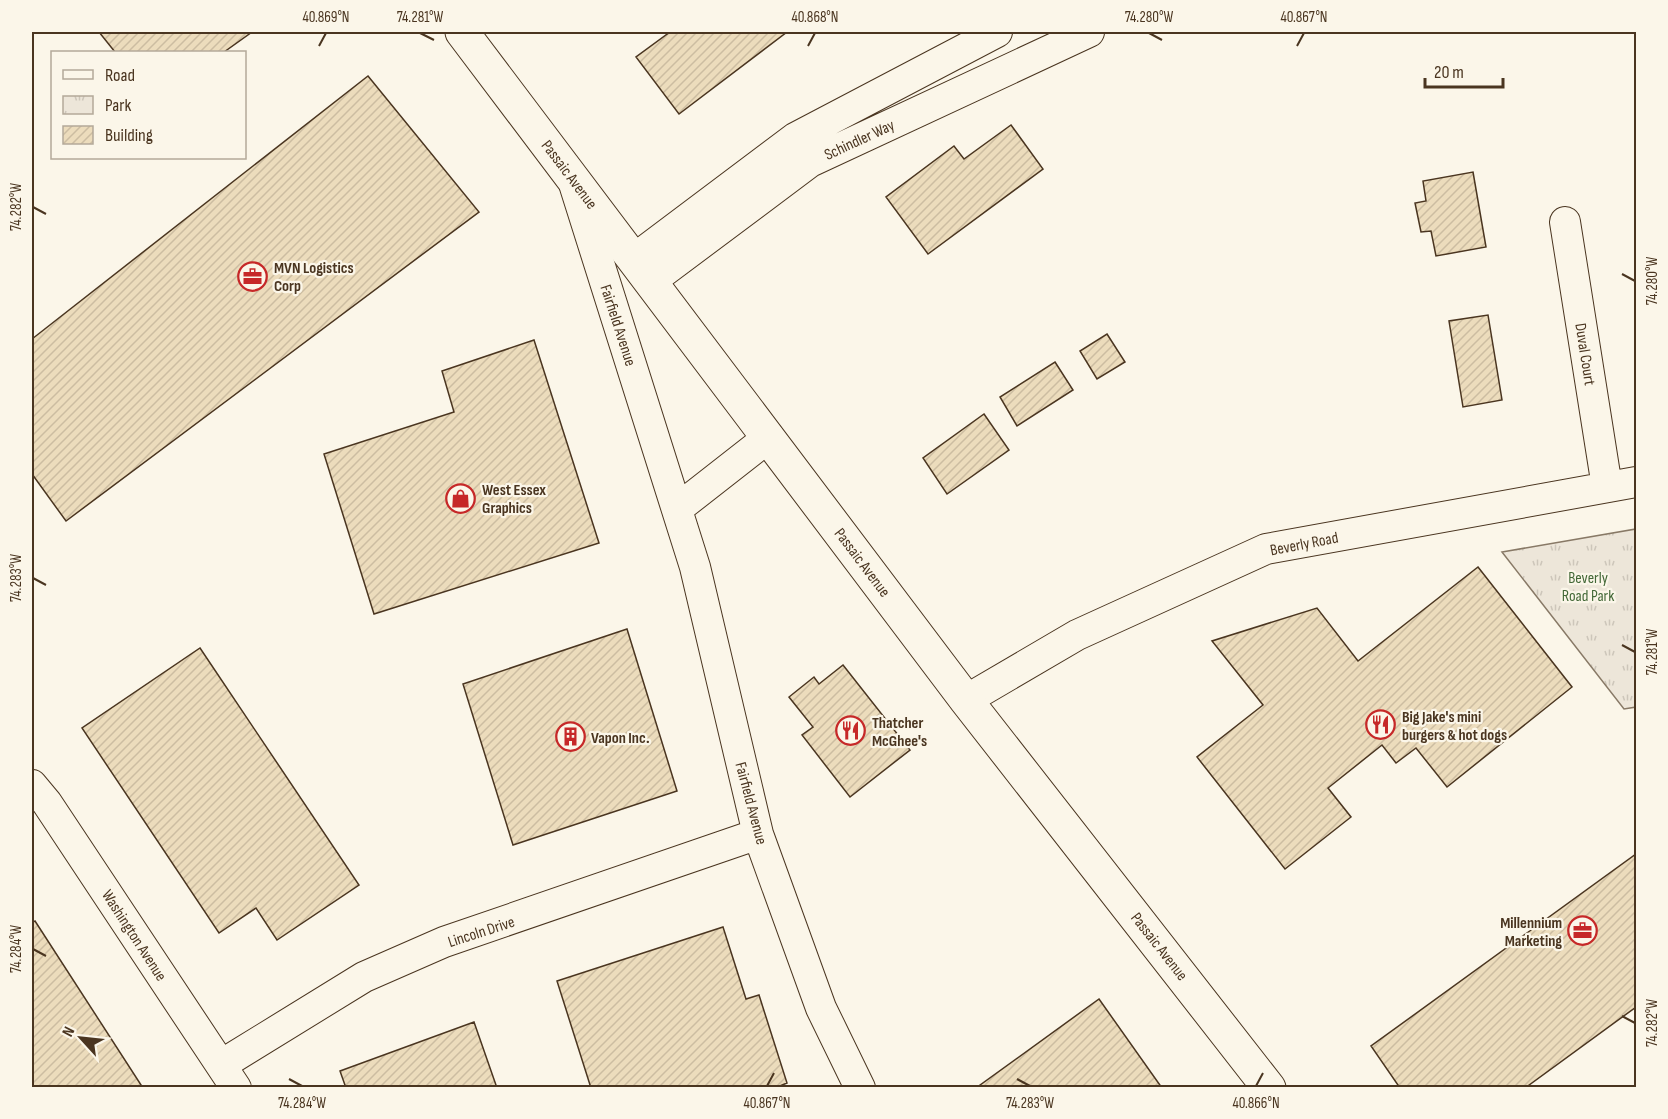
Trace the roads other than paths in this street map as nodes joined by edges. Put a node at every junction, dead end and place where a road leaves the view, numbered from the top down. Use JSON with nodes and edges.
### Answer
{"nodes":[{"id":1,"x":462,"y":32,"type":"edge"},
{"id":2,"x":997,"y":32,"type":"edge"},
{"id":3,"x":1089,"y":32,"type":"edge"},
{"id":4,"x":571,"y":176,"type":"junction"},
{"id":5,"x":1566,"y":222,"type":"dead end"},
{"id":6,"x":643,"y":270,"type":"junction"},
{"id":7,"x":769,"y":437,"type":"junction"},
{"id":8,"x":1636,"y":482,"type":"edge"},
{"id":9,"x":1607,"y":487,"type":"junction"},
{"id":10,"x":677,"y":509,"type":"junction"},
{"id":11,"x":966,"y":700,"type":"junction"},
{"id":12,"x":32,"y":784,"type":"edge"},
{"id":13,"x":759,"y":834,"type":"junction"},
{"id":14,"x":228,"y":1076,"type":"edge"},
{"id":15,"x":860,"y":1088,"type":"edge"},
{"id":16,"x":1269,"y":1088,"type":"edge"}],
"edges":[{"from":1,"to":4,"type":"main road","name":"Passaic Avenue"},
{"from":2,"to":6,"type":"street","name":"Schindler Way"},
{"from":3,"to":6,"type":"street","name":"Schindler Way"},
{"from":4,"to":6,"type":"main road","name":"Passaic Avenue"},
{"from":4,"to":10,"type":"street","name":"Fairfield Avenue"},
{"from":5,"to":9,"type":"street","name":"Duval Court"},
{"from":6,"to":7,"type":"main road","name":"Passaic Avenue"},
{"from":7,"to":10,"type":"street"},
{"from":7,"to":11,"type":"main road","name":"Passaic Avenue"},
{"from":8,"to":9,"type":"street","name":"Beverly Road"},
{"from":9,"to":11,"type":"street","name":"Beverly Road"},
{"from":10,"to":13,"type":"street","name":"Fairfield Avenue"},
{"from":11,"to":16,"type":"main road","name":"Passaic Avenue"},
{"from":12,"to":14,"type":"street","name":"Washington Avenue"},
{"from":13,"to":14,"type":"street","name":"Lincoln Drive"},
{"from":13,"to":15,"type":"street","name":"Fairfield Avenue"}]}
